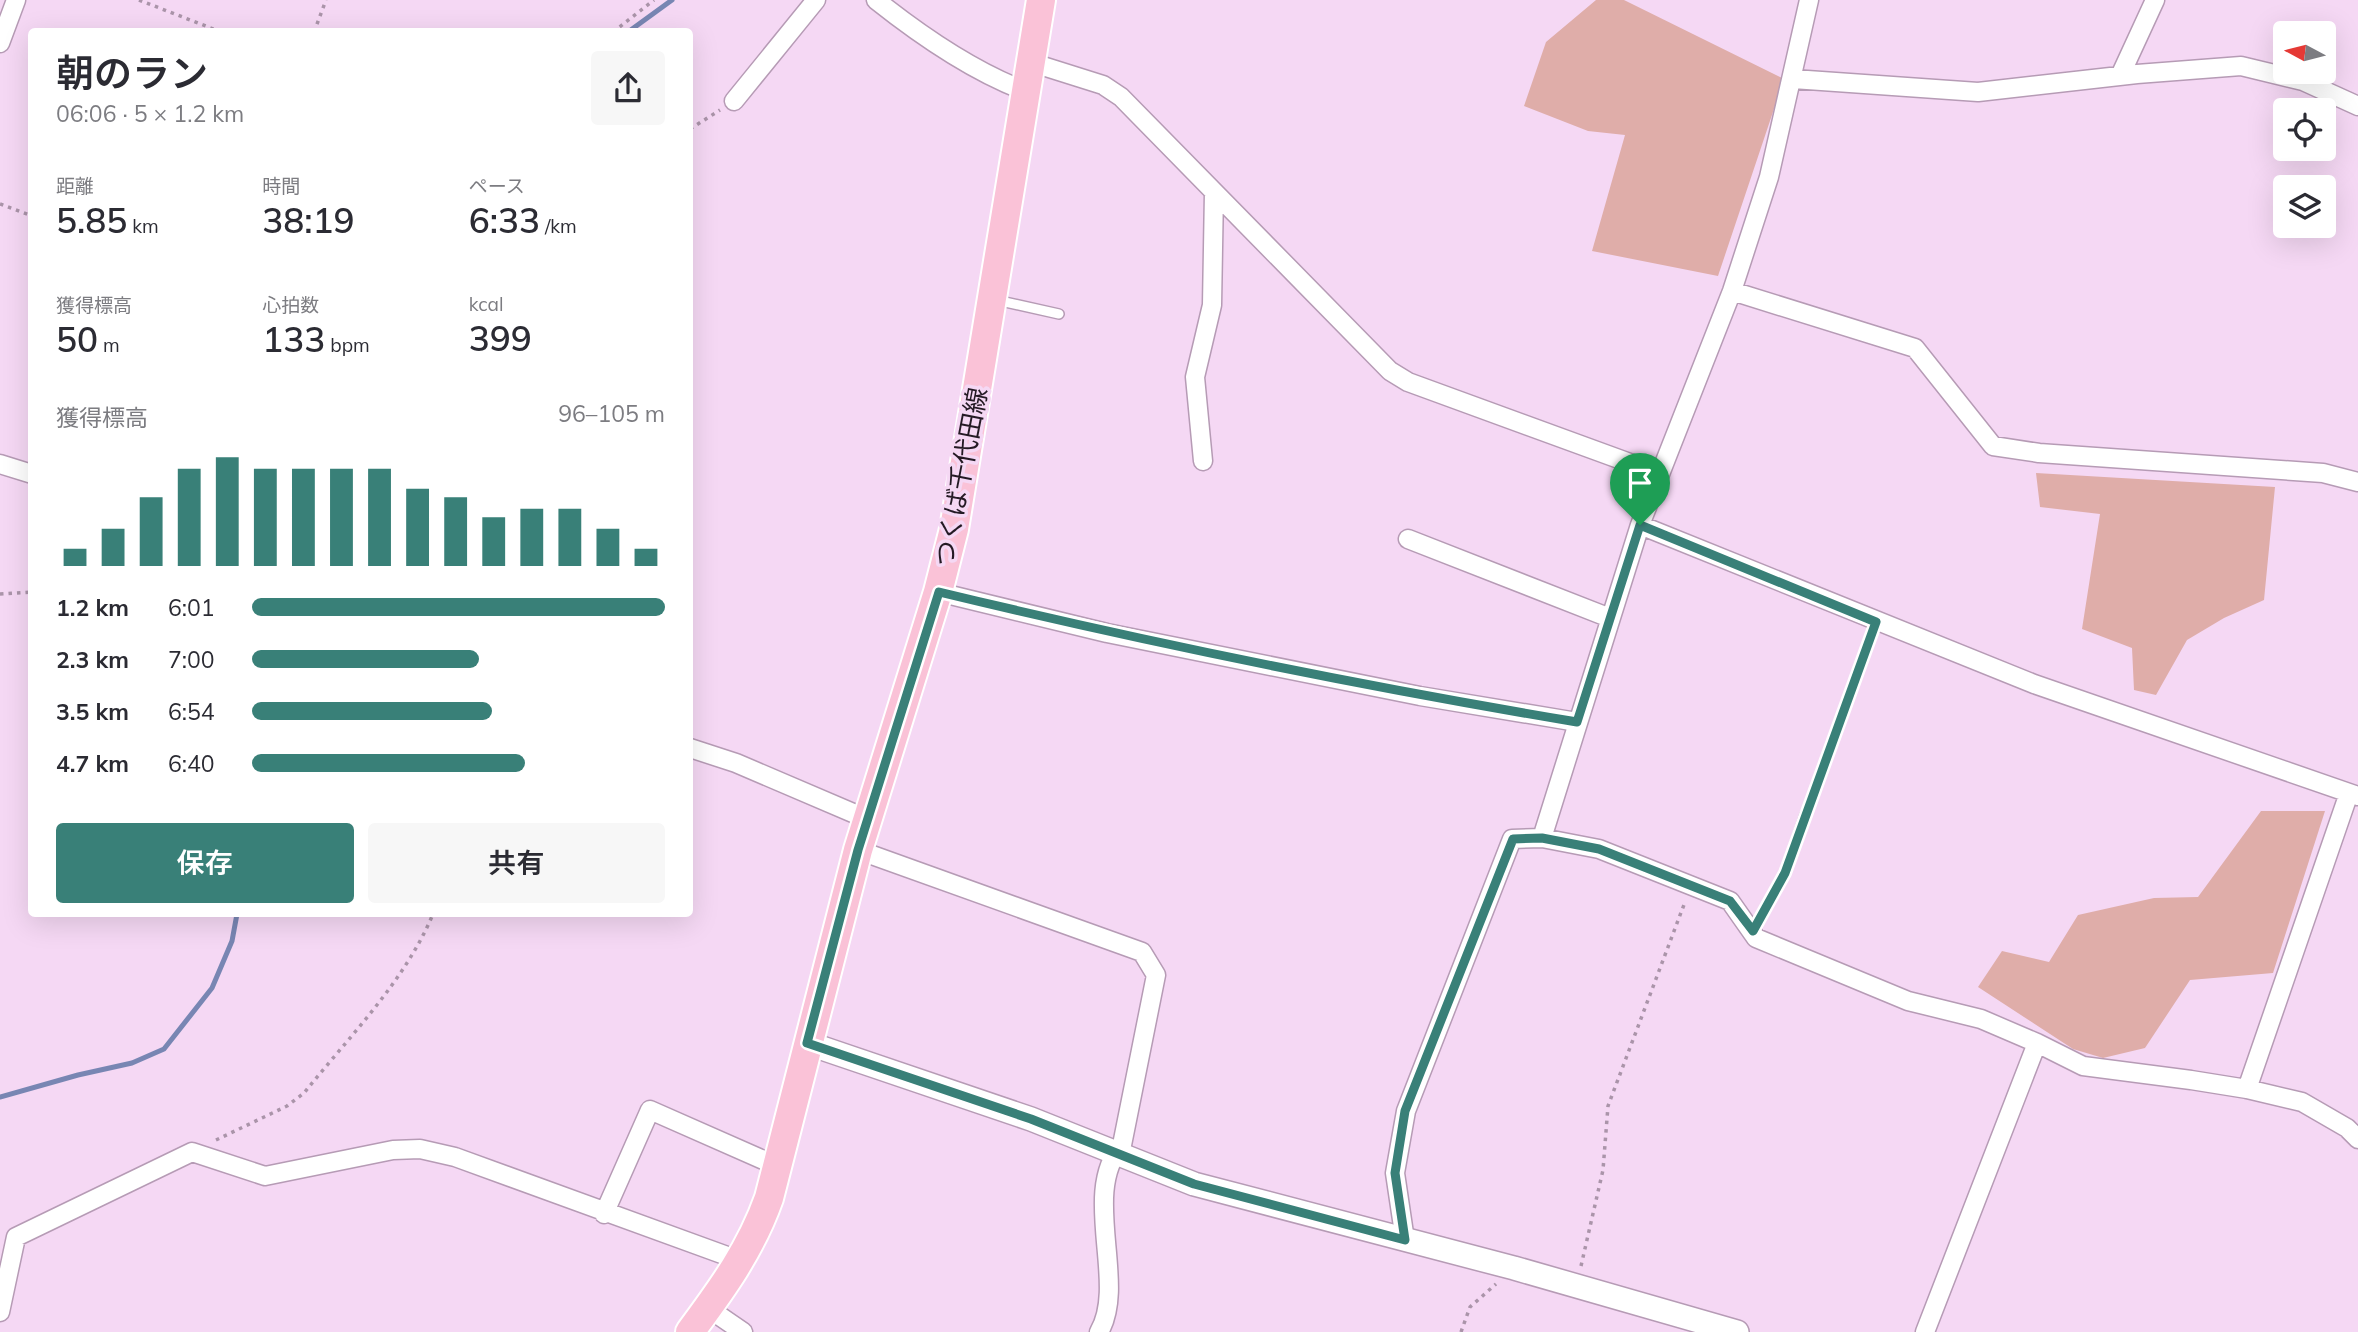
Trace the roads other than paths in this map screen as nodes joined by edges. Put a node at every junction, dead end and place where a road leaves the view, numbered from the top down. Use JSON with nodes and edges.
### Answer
{"nodes":[{"id":1,"x":16,"y":0,"type":"edge"},
{"id":2,"x":816,"y":0,"type":"edge"},
{"id":3,"x":876,"y":0,"type":"edge"},
{"id":4,"x":1041,"y":0,"type":"edge"},
{"id":5,"x":1808,"y":0,"type":"edge"},
{"id":6,"x":2155,"y":0,"type":"edge"},
{"id":7,"x":0,"y":43,"type":"edge"},
{"id":8,"x":1030,"y":62,"type":"junction"},
{"id":9,"x":2120,"y":76,"type":"junction"},
{"id":10,"x":1793,"y":79,"type":"junction"},
{"id":11,"x":1025,"y":91,"type":"junction"},
{"id":12,"x":734,"y":101,"type":"road end"},
{"id":13,"x":2358,"y":106,"type":"edge"},
{"id":14,"x":1214,"y":192,"type":"junction"},
{"id":15,"x":1732,"y":291,"type":"junction"},
{"id":16,"x":992,"y":300,"type":"junction"},
{"id":17,"x":1059,"y":314,"type":"dead end"},
{"id":18,"x":1203,"y":461,"type":"dead end"},
{"id":19,"x":0,"y":464,"type":"edge"},
{"id":20,"x":28,"y":473,"type":"edge"},
{"id":21,"x":1660,"y":474,"type":"junction"},
{"id":22,"x":2358,"y":482,"type":"edge"},
{"id":23,"x":1640,"y":525,"type":"junction"},
{"id":24,"x":1408,"y":539,"type":"dead end"},
{"id":25,"x":939,"y":592,"type":"junction"},
{"id":26,"x":1610,"y":618,"type":"junction"},
{"id":27,"x":1577,"y":722,"type":"junction"},
{"id":28,"x":693,"y":749,"type":"edge"},
{"id":29,"x":2353,"y":795,"type":"edge"},
{"id":30,"x":1805,"y":815,"type":"road end"},
{"id":31,"x":867,"y":820,"type":"junction"},
{"id":32,"x":1542,"y":838,"type":"junction"},
{"id":33,"x":858,"y":850,"type":"junction"},
{"id":34,"x":1753,"y":931,"type":"junction"},
{"id":35,"x":807,"y":1043,"type":"junction"},
{"id":36,"x":2037,"y":1043,"type":"junction"},
{"id":37,"x":2247,"y":1089,"type":"junction"},
{"id":38,"x":2358,"y":1139,"type":"edge"},
{"id":39,"x":1116,"y":1152,"type":"junction"},
{"id":40,"x":777,"y":1166,"type":"junction"},
{"id":41,"x":604,"y":1213,"type":"junction"},
{"id":42,"x":1405,"y":1240,"type":"junction"},
{"id":43,"x":741,"y":1261,"type":"junction"},
{"id":44,"x":708,"y":1308,"type":"junction"},
{"id":45,"x":0,"y":1312,"type":"edge"},
{"id":46,"x":1677,"y":1323,"type":"edge"},
{"id":47,"x":690,"y":1332,"type":"edge"},
{"id":48,"x":743,"y":1332,"type":"edge"},
{"id":49,"x":1099,"y":1332,"type":"edge"},
{"id":50,"x":1737,"y":1332,"type":"edge"},
{"id":51,"x":1925,"y":1332,"type":"edge"}],
"edges":[{"from":1,"to":7,"type":"street"},
{"from":2,"to":12,"type":"street"},
{"from":3,"to":11,"type":"street"},
{"from":4,"to":8,"type":"main road","name":"つくば千代田線"},
{"from":5,"to":10,"type":"street"},
{"from":6,"to":9,"type":"street"},
{"from":8,"to":11,"type":"main road","name":"つくば千代田線"},
{"from":8,"to":14,"type":"street"},
{"from":9,"to":10,"type":"street"},
{"from":9,"to":13,"type":"street"},
{"from":10,"to":15,"type":"street"},
{"from":11,"to":16,"type":"main road","name":"つくば千代田線"},
{"from":14,"to":18,"type":"street"},
{"from":14,"to":21,"type":"street"},
{"from":15,"to":21,"type":"street"},
{"from":15,"to":22,"type":"street"},
{"from":16,"to":17,"type":"lane"},
{"from":16,"to":25,"type":"main road","name":"つくば千代田線"},
{"from":19,"to":20,"type":"street"},
{"from":21,"to":23,"type":"street"},
{"from":23,"to":26,"type":"street"},
{"from":23,"to":29,"type":"street"},
{"from":24,"to":26,"type":"street"},
{"from":25,"to":27,"type":"street"},
{"from":25,"to":31,"type":"main road","name":"つくば千代田線"},
{"from":26,"to":27,"type":"street"},
{"from":27,"to":32,"type":"street"},
{"from":28,"to":31,"type":"street"},
{"from":29,"to":37,"type":"street"},
{"from":30,"to":34,"type":"lane"},
{"from":31,"to":33,"type":"main road","name":"つくば千代田線"},
{"from":32,"to":34,"type":"street"},
{"from":32,"to":42,"type":"street"},
{"from":33,"to":35,"type":"main road","name":"つくば千代田線"},
{"from":33,"to":39,"type":"street"},
{"from":34,"to":36,"type":"street"},
{"from":35,"to":39,"type":"street"},
{"from":35,"to":40,"type":"main road","name":"つくば千代田線"},
{"from":36,"to":37,"type":"street"},
{"from":36,"to":51,"type":"street"},
{"from":37,"to":38,"type":"street"},
{"from":39,"to":42,"type":"street"},
{"from":39,"to":49,"type":"street"},
{"from":40,"to":41,"type":"street"},
{"from":40,"to":43,"type":"main road","name":"つくば千代田線"},
{"from":41,"to":43,"type":"street"},
{"from":41,"to":45,"type":"street"},
{"from":42,"to":46,"type":"street"},
{"from":43,"to":44,"type":"main road","name":"つくば千代田線"},
{"from":44,"to":47,"type":"main road","name":"つくば千代田線"},
{"from":44,"to":48,"type":"street"},
{"from":46,"to":50,"type":"street"}]}
